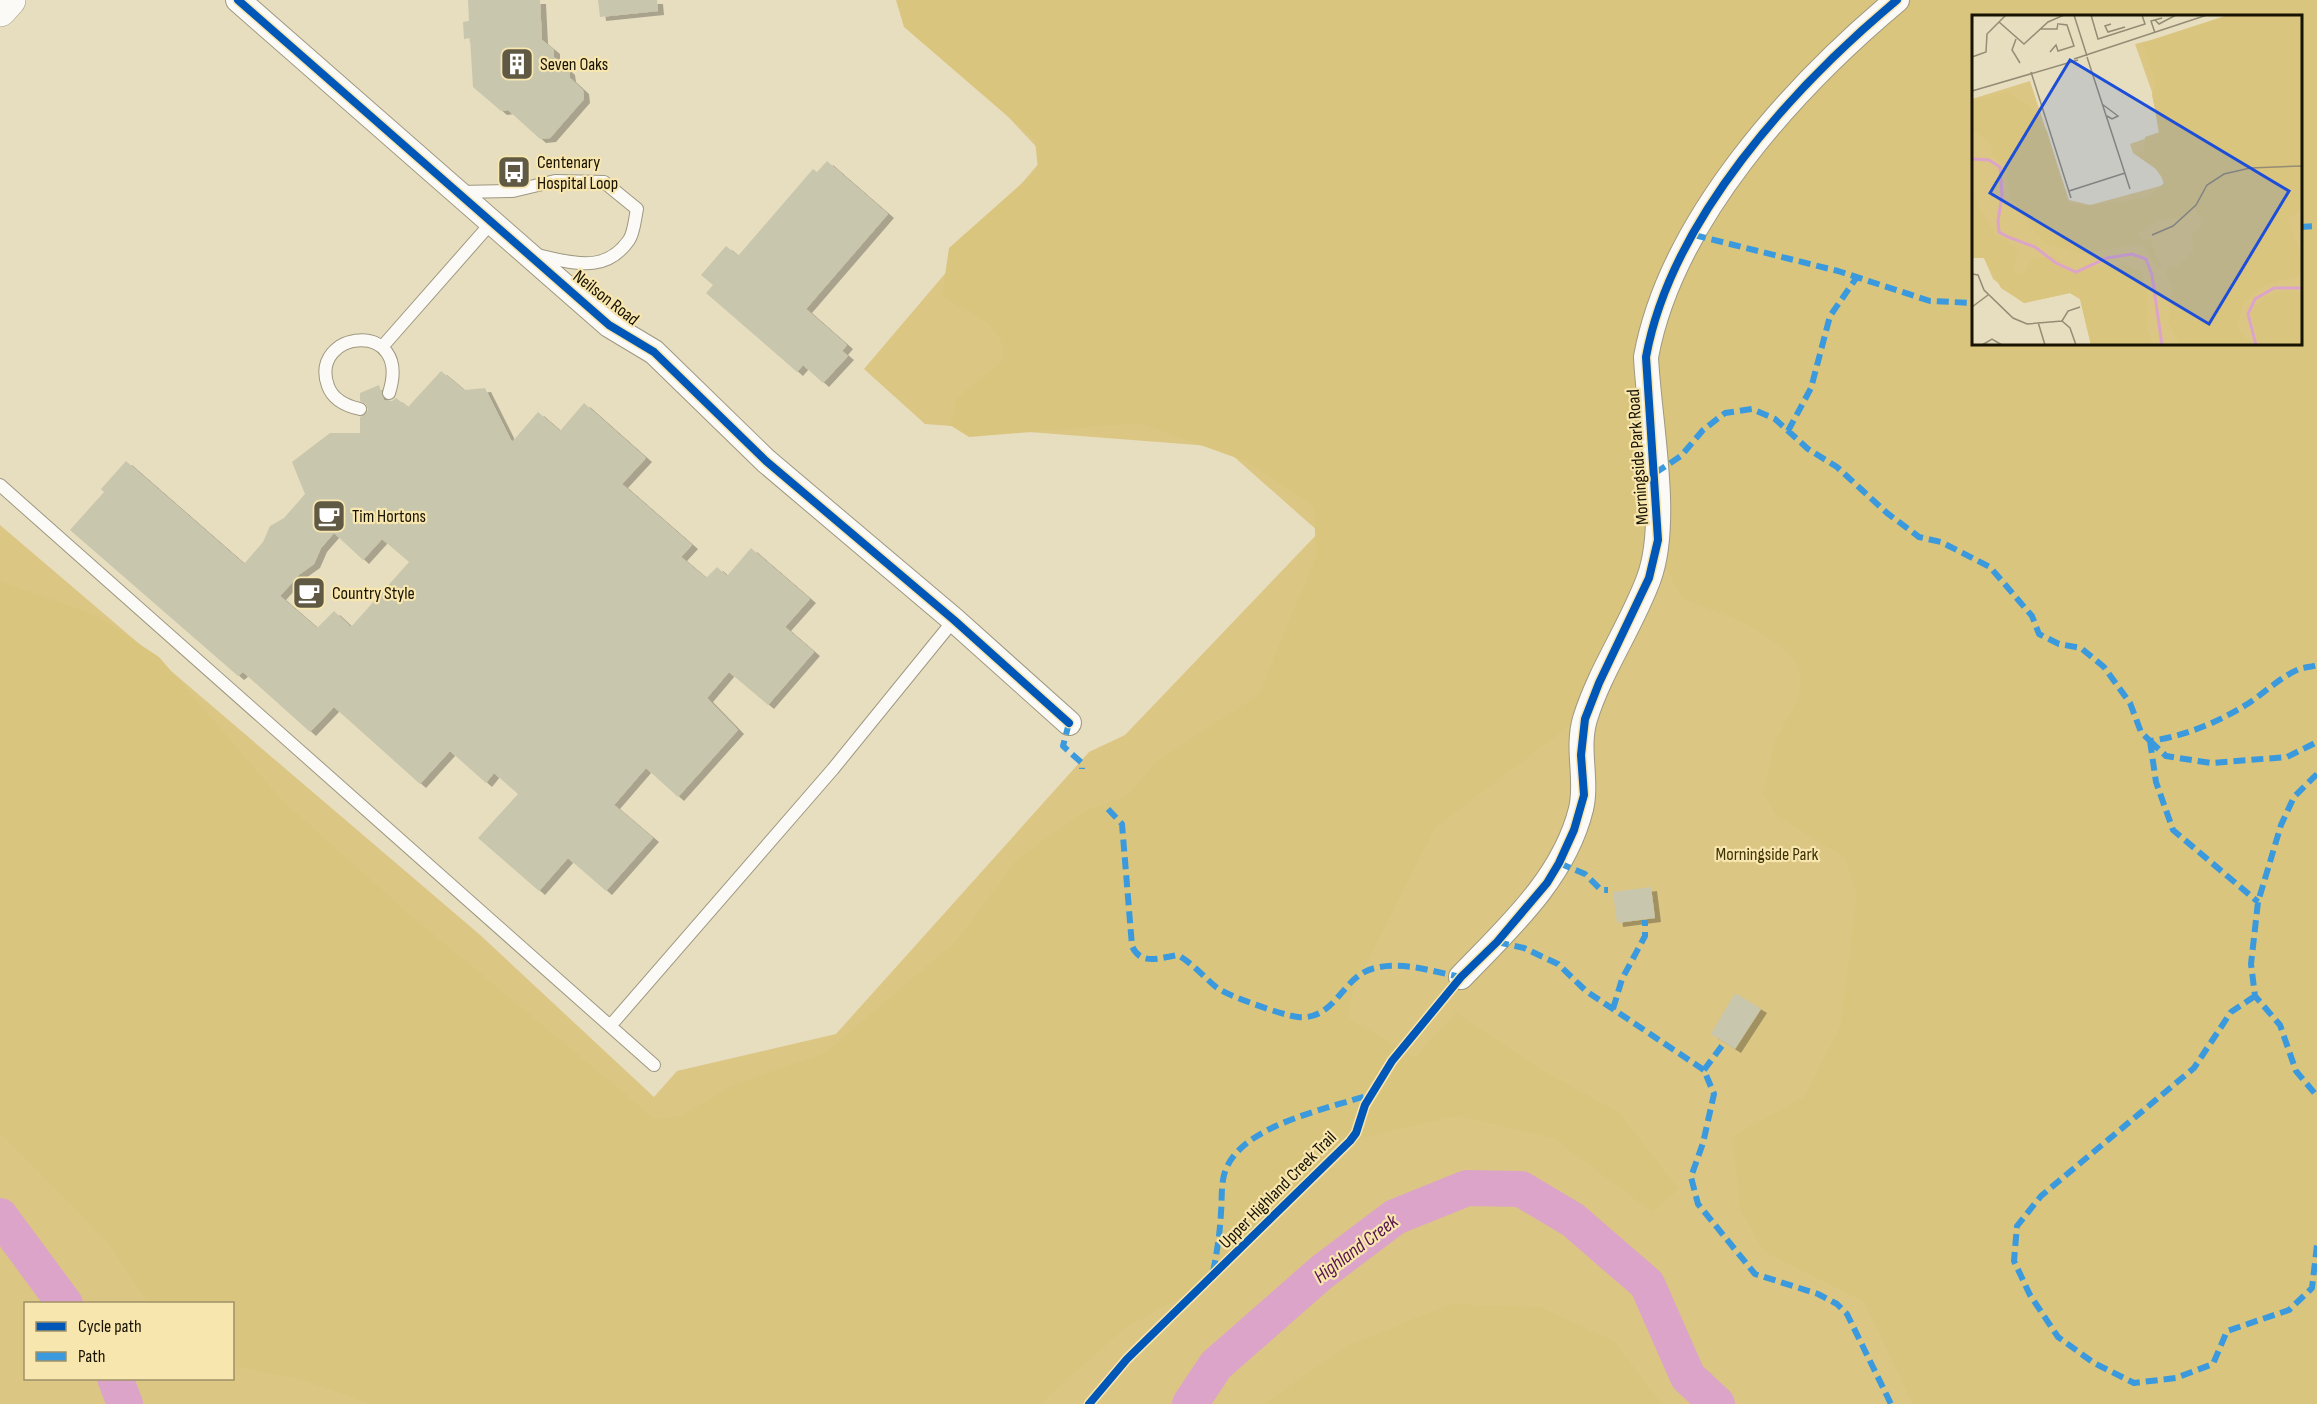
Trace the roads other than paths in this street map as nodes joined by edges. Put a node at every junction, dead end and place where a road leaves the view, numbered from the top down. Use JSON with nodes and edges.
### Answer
{"nodes":[{"id":1,"x":9,"y":0,"type":"edge"},
{"id":2,"x":238,"y":0,"type":"edge"},
{"id":3,"x":1897,"y":0,"type":"edge"},
{"id":4,"x":0,"y":10,"type":"edge"},
{"id":5,"x":457,"y":192,"type":"junction"},
{"id":6,"x":492,"y":222,"type":"junction"},
{"id":7,"x":528,"y":254,"type":"junction"},
{"id":8,"x":382,"y":347,"type":"junction"},
{"id":9,"x":389,"y":393,"type":"dead end"},
{"id":10,"x":360,"y":409,"type":"dead end"},
{"id":11,"x":0,"y":485,"type":"edge"},
{"id":12,"x":954,"y":620,"type":"junction"},
{"id":13,"x":1069,"y":723,"type":"dead end"},
{"id":14,"x":1461,"y":977,"type":"dead end"},
{"id":15,"x":611,"y":1025,"type":"junction"},
{"id":16,"x":654,"y":1065,"type":"dead end"}],
"edges":[{"from":1,"to":4,"type":"main road"},
{"from":2,"to":5,"type":"street","name":"Neilson Road"},
{"from":3,"to":14,"type":"street","name":"Morningside Park Road"},
{"from":5,"to":6,"type":"street","name":"Neilson Road"},
{"from":5,"to":7,"type":"lane"},
{"from":6,"to":7,"type":"street","name":"Neilson Road"},
{"from":6,"to":8,"type":"lane"},
{"from":7,"to":12,"type":"street","name":"Neilson Road"},
{"from":8,"to":9,"type":"lane"},
{"from":8,"to":10,"type":"lane"},
{"from":11,"to":15,"type":"lane"},
{"from":12,"to":13,"type":"street","name":"Neilson Road"},
{"from":12,"to":15,"type":"lane"},
{"from":15,"to":16,"type":"lane"}]}
